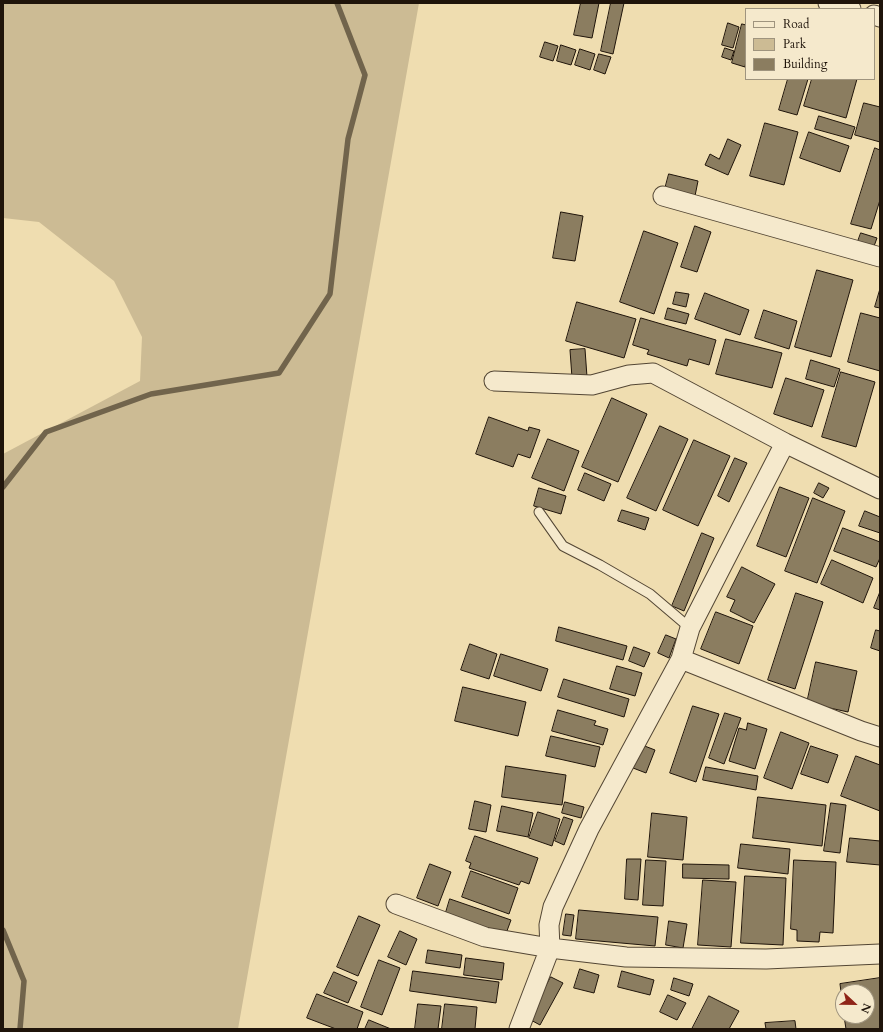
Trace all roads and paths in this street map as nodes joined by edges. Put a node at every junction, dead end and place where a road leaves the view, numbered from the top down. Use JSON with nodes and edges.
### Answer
{"nodes":[{"id":1,"x":828,"y":3,"type":"edge"},
{"id":2,"x":847,"y":8,"type":"edge"},
{"id":3,"x":663,"y":196,"type":"dead end"},
{"id":4,"x":880,"y":257,"type":"edge"},
{"id":5,"x":494,"y":381,"type":"dead end"},
{"id":6,"x":785,"y":443,"type":"junction"},
{"id":7,"x":880,"y":489,"type":"edge"},
{"id":8,"x":539,"y":512,"type":"dead end"},
{"id":9,"x":690,"y":628,"type":"junction"},
{"id":10,"x":681,"y":659,"type":"junction"},
{"id":11,"x":880,"y":737,"type":"edge"},
{"id":12,"x":396,"y":904,"type":"dead end"},
{"id":13,"x":550,"y":948,"type":"junction"},
{"id":14,"x":880,"y":954,"type":"edge"},
{"id":15,"x":519,"y":1029,"type":"edge"}],
"edges":[{"from":1,"to":2,"type":"street"},
{"from":3,"to":4,"type":"street"},
{"from":5,"to":6,"type":"street"},
{"from":6,"to":7,"type":"street"},
{"from":6,"to":9,"type":"street"},
{"from":8,"to":9,"type":"lane"},
{"from":9,"to":10,"type":"street"},
{"from":10,"to":11,"type":"street"},
{"from":10,"to":13,"type":"street"},
{"from":12,"to":13,"type":"street"},
{"from":13,"to":14,"type":"street"},
{"from":13,"to":15,"type":"street"}]}
